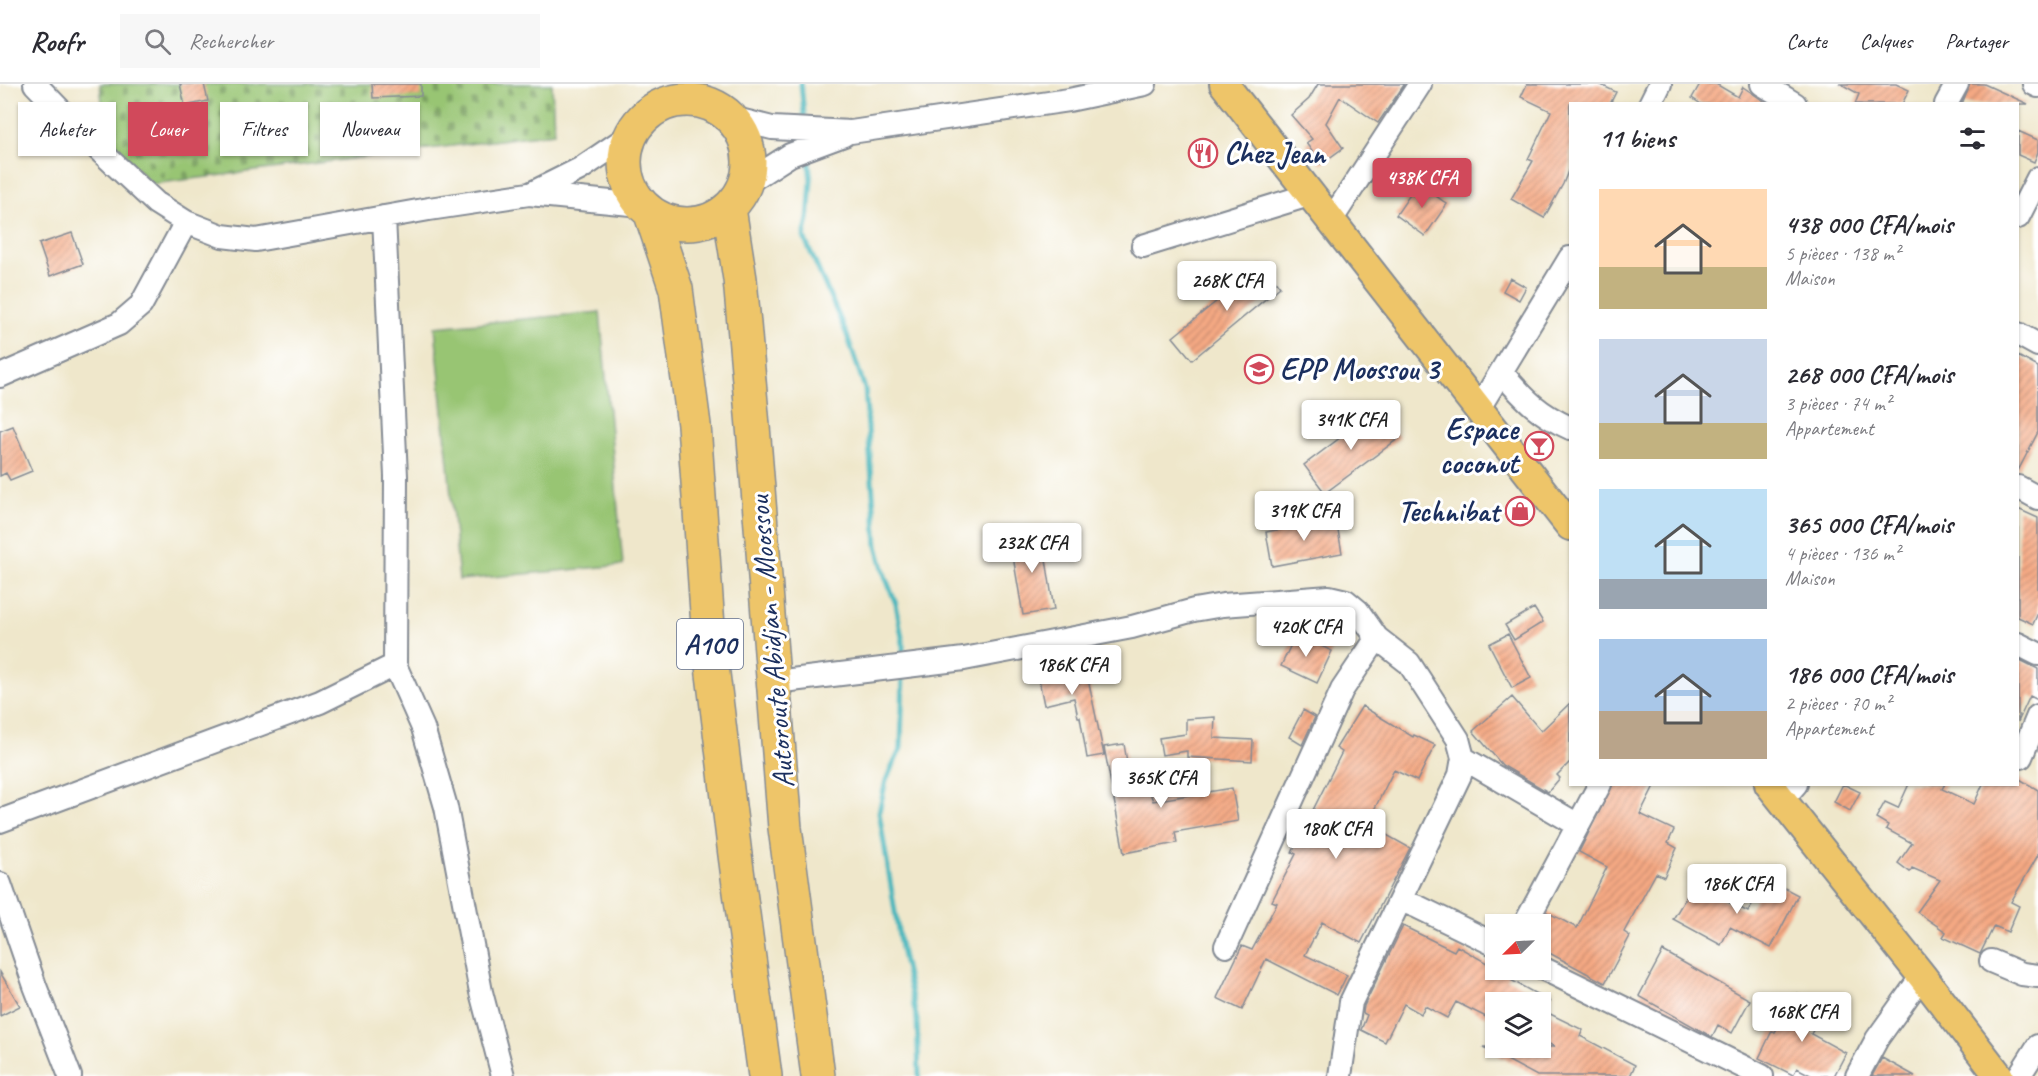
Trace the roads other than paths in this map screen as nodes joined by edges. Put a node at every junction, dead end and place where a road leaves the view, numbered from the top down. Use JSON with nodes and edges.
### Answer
{"nodes":[{"id":1,"x":35,"y":84,"type":"edge"},
{"id":2,"x":644,"y":84,"type":"edge"},
{"id":3,"x":1145,"y":84,"type":"edge"},
{"id":4,"x":1224,"y":84,"type":"edge"},
{"id":5,"x":1420,"y":84,"type":"edge"},
{"id":6,"x":1660,"y":84,"type":"edge"},
{"id":7,"x":1762,"y":84,"type":"edge"},
{"id":8,"x":1957,"y":84,"type":"edge"},
{"id":9,"x":2034,"y":84,"type":"edge"},
{"id":10,"x":2038,"y":86,"type":"edge"},
{"id":11,"x":717,"y":102,"type":"edge"},
{"id":12,"x":1651,"y":102,"type":"edge"},
{"id":13,"x":1792,"y":102,"type":"edge"},
{"id":14,"x":1947,"y":102,"type":"edge"},
{"id":15,"x":633,"y":129,"type":"junction"},
{"id":16,"x":851,"y":132,"type":"junction"},
{"id":17,"x":2038,"y":178,"type":"edge"},
{"id":18,"x":529,"y":194,"type":"junction"},
{"id":19,"x":1312,"y":194,"type":"junction"},
{"id":20,"x":737,"y":196,"type":"junction"},
{"id":21,"x":646,"y":209,"type":"junction"},
{"id":22,"x":2019,"y":215,"type":"edge"},
{"id":23,"x":384,"y":217,"type":"junction"},
{"id":24,"x":1332,"y":219,"type":"junction"},
{"id":25,"x":186,"y":222,"type":"junction"},
{"id":26,"x":1143,"y":246,"type":"dead end"},
{"id":27,"x":1569,"y":260,"type":"edge"},
{"id":28,"x":2019,"y":334,"type":"edge"},
{"id":29,"x":2038,"y":345,"type":"edge"},
{"id":30,"x":1502,"y":372,"type":"junction"},
{"id":31,"x":0,"y":376,"type":"edge"},
{"id":32,"x":1479,"y":408,"type":"junction"},
{"id":33,"x":1569,"y":428,"type":"edge"},
{"id":34,"x":2019,"y":488,"type":"edge"},
{"id":35,"x":2038,"y":498,"type":"edge"},
{"id":36,"x":1569,"y":525,"type":"edge"},
{"id":37,"x":1377,"y":638,"type":"junction"},
{"id":38,"x":2019,"y":644,"type":"edge"},
{"id":39,"x":2038,"y":654,"type":"edge"},
{"id":40,"x":395,"y":665,"type":"junction"},
{"id":41,"x":775,"y":682,"type":"junction"},
{"id":42,"x":2038,"y":716,"type":"edge"},
{"id":43,"x":1463,"y":758,"type":"junction"},
{"id":44,"x":2025,"y":759,"type":"edge"},
{"id":45,"x":1599,"y":786,"type":"edge"},
{"id":46,"x":1782,"y":790,"type":"edge"},
{"id":47,"x":0,"y":821,"type":"edge"},
{"id":48,"x":1578,"y":825,"type":"junction"},
{"id":49,"x":0,"y":884,"type":"edge"},
{"id":50,"x":1400,"y":900,"type":"junction"},
{"id":51,"x":1530,"y":914,"type":"edge"},
{"id":52,"x":1485,"y":940,"type":"edge"},
{"id":53,"x":1226,"y":946,"type":"dead end"},
{"id":54,"x":1991,"y":961,"type":"dead end"},
{"id":55,"x":1551,"y":972,"type":"edge"},
{"id":56,"x":1922,"y":976,"type":"junction"},
{"id":57,"x":2038,"y":976,"type":"edge"},
{"id":58,"x":2038,"y":1046,"type":"edge"},
{"id":59,"x":70,"y":1076,"type":"edge"},
{"id":60,"x":503,"y":1076,"type":"edge"},
{"id":61,"x":765,"y":1076,"type":"edge"},
{"id":62,"x":818,"y":1076,"type":"edge"},
{"id":63,"x":1340,"y":1076,"type":"edge"},
{"id":64,"x":1762,"y":1076,"type":"edge"},
{"id":65,"x":1857,"y":1076,"type":"edge"},
{"id":66,"x":1999,"y":1076,"type":"edge"},
{"id":67,"x":2019,"y":1076,"type":"edge"}],
"edges":[{"from":1,"to":25,"type":"street"},
{"from":2,"to":15,"type":"highway"},
{"from":3,"to":16,"type":"street"},
{"from":4,"to":19,"type":"main road"},
{"from":5,"to":24,"type":"street"},
{"from":6,"to":12,"type":"street"},
{"from":7,"to":13,"type":"street"},
{"from":8,"to":14,"type":"street"},
{"from":9,"to":10,"type":"street"},
{"from":11,"to":15,"type":"highway"},
{"from":11,"to":16,"type":"street"},
{"from":11,"to":20,"type":"highway"},
{"from":15,"to":18,"type":"street"},
{"from":15,"to":21,"type":"highway"},
{"from":16,"to":20,"type":"street"},
{"from":17,"to":22,"type":"street"},
{"from":18,"to":21,"type":"street"},
{"from":18,"to":23,"type":"street"},
{"from":19,"to":24,"type":"main road"},
{"from":19,"to":26,"type":"street"},
{"from":20,"to":21,"type":"highway"},
{"from":20,"to":41,"type":"highway","name":"Autoroute Abidjan - Moossou","number":"A100"},
{"from":21,"to":61,"type":"highway","name":"Autoroute Abidjan - Moossou","number":"A100"},
{"from":23,"to":25,"type":"street"},
{"from":23,"to":40,"type":"street"},
{"from":24,"to":32,"type":"main road"},
{"from":25,"to":31,"type":"street"},
{"from":27,"to":30,"type":"street"},
{"from":28,"to":29,"type":"street"},
{"from":30,"to":32,"type":"street"},
{"from":30,"to":33,"type":"street"},
{"from":32,"to":36,"type":"main road"},
{"from":34,"to":35,"type":"street"},
{"from":37,"to":41,"type":"street"},
{"from":37,"to":43,"type":"street"},
{"from":37,"to":53,"type":"street"},
{"from":38,"to":39,"type":"street"},
{"from":40,"to":47,"type":"street"},
{"from":40,"to":60,"type":"street"},
{"from":41,"to":62,"type":"highway","name":"Autoroute Abidjan - Moossou","number":"A100"},
{"from":42,"to":44,"type":"street"},
{"from":43,"to":48,"type":"street"},
{"from":43,"to":50,"type":"street"},
{"from":45,"to":48,"type":"street"},
{"from":46,"to":56,"type":"main road"},
{"from":48,"to":51,"type":"street"},
{"from":49,"to":59,"type":"street"},
{"from":50,"to":52,"type":"street"},
{"from":50,"to":63,"type":"street"},
{"from":54,"to":57,"type":"street"},
{"from":55,"to":64,"type":"street"},
{"from":56,"to":65,"type":"street"},
{"from":56,"to":66,"type":"main road"},
{"from":58,"to":67,"type":"street"}]}
